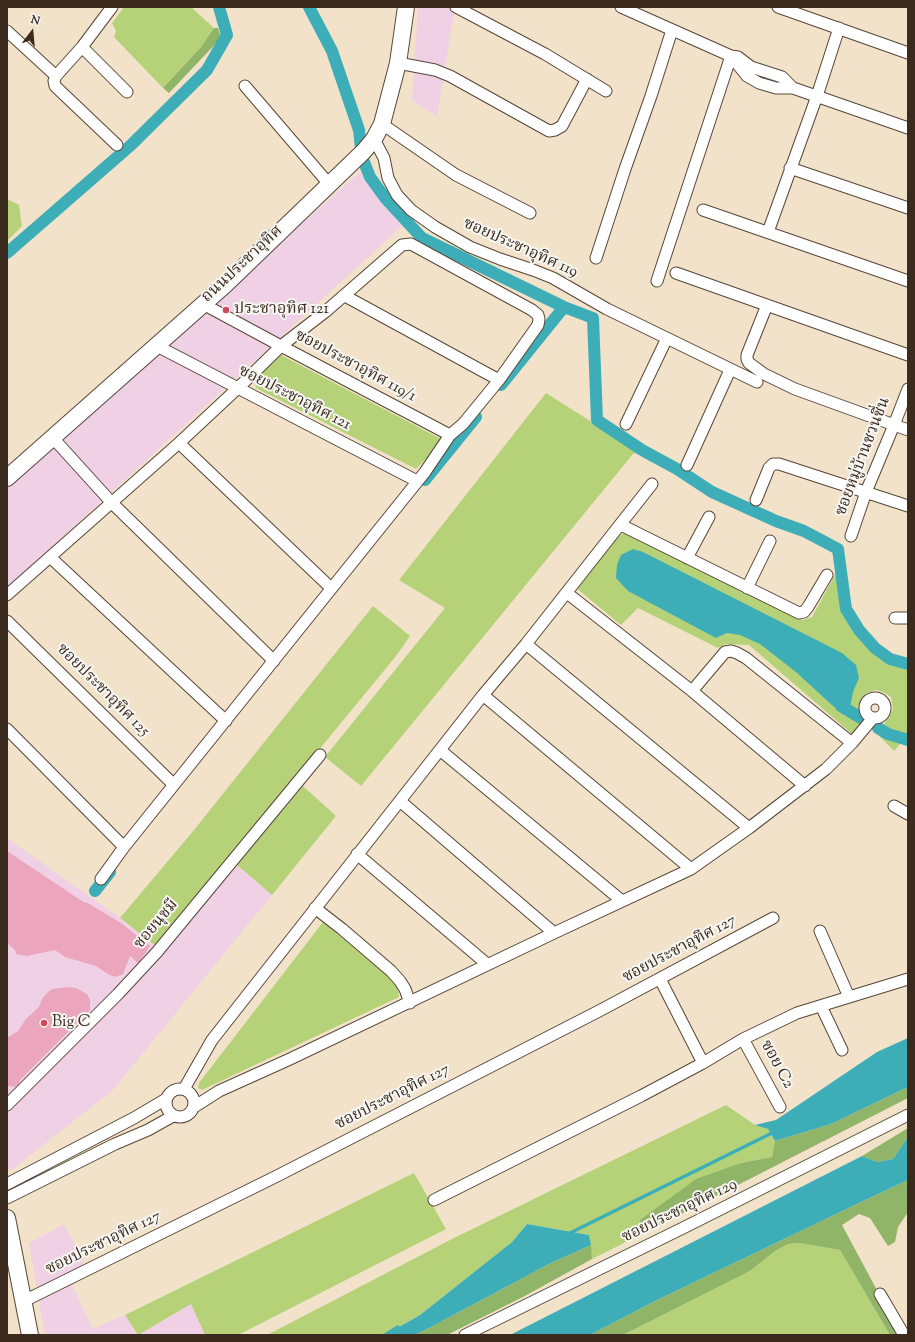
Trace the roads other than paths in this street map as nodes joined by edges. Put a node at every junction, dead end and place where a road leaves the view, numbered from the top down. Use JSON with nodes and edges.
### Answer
{"nodes":[{"id":1,"x":112,"y":7,"type":"edge"},
{"id":2,"x":406,"y":7,"type":"edge"},
{"id":3,"x":456,"y":7,"type":"edge"},
{"id":4,"x":621,"y":7,"type":"edge"},
{"id":5,"x":778,"y":7,"type":"edge"},
{"id":6,"x":839,"y":28,"type":"junction"},
{"id":7,"x":672,"y":30,"type":"junction"},
{"id":8,"x":7,"y":31,"type":"edge"},
{"id":9,"x":82,"y":47,"type":"junction"},
{"id":10,"x":908,"y":53,"type":"edge"},
{"id":11,"x":731,"y":56,"type":"junction"},
{"id":12,"x":398,"y":63,"type":"junction"},
{"id":13,"x":56,"y":76,"type":"junction"},
{"id":14,"x":586,"y":79,"type":"junction"},
{"id":15,"x":245,"y":86,"type":"dead end"},
{"id":16,"x":127,"y":92,"type":"dead end"},
{"id":17,"x":606,"y":92,"type":"dead end"},
{"id":18,"x":816,"y":96,"type":"junction"},
{"id":19,"x":382,"y":124,"type":"junction"},
{"id":20,"x":908,"y":128,"type":"edge"},
{"id":21,"x":116,"y":145,"type":"dead end"},
{"id":22,"x":365,"y":149,"type":"junction"},
{"id":23,"x":790,"y":168,"type":"junction"},
{"id":24,"x":329,"y":184,"type":"junction"},
{"id":25,"x":908,"y":208,"type":"edge"},
{"id":26,"x":703,"y":210,"type":"dead end"},
{"id":27,"x":530,"y":213,"type":"dead end"},
{"id":28,"x":768,"y":232,"type":"junction"},
{"id":29,"x":596,"y":258,"type":"dead end"},
{"id":30,"x":676,"y":273,"type":"dead end"},
{"id":31,"x":657,"y":281,"type":"dead end"},
{"id":32,"x":908,"y":281,"type":"edge"},
{"id":33,"x":344,"y":296,"type":"junction"},
{"id":34,"x":203,"y":304,"type":"junction"},
{"id":35,"x":767,"y":306,"type":"junction"},
{"id":36,"x":667,"y":338,"type":"junction"},
{"id":37,"x":157,"y":346,"type":"junction"},
{"id":38,"x":281,"y":346,"type":"junction"},
{"id":39,"x":908,"y":355,"type":"edge"},
{"id":40,"x":730,"y":370,"type":"junction"},
{"id":41,"x":499,"y":380,"type":"junction"},
{"id":42,"x":757,"y":382,"type":"dead end"},
{"id":43,"x":238,"y":388,"type":"junction"},
{"id":44,"x":908,"y":389,"type":"edge"},
{"id":45,"x":626,"y":424,"type":"dead end"},
{"id":46,"x":894,"y":425,"type":"junction"},
{"id":47,"x":908,"y":430,"type":"edge"},
{"id":48,"x":450,"y":435,"type":"junction"},
{"id":49,"x":53,"y":438,"type":"junction"},
{"id":50,"x":178,"y":442,"type":"junction"},
{"id":51,"x":687,"y":465,"type":"dead end"},
{"id":52,"x":7,"y":478,"type":"edge"},
{"id":53,"x":417,"y":481,"type":"junction"},
{"id":54,"x":652,"y":484,"type":"dead end"},
{"id":55,"x":866,"y":492,"type":"junction"},
{"id":56,"x":756,"y":500,"type":"dead end"},
{"id":57,"x":112,"y":503,"type":"junction"},
{"id":58,"x":908,"y":506,"type":"edge"},
{"id":59,"x":709,"y":517,"type":"dead end"},
{"id":60,"x":621,"y":525,"type":"junction"},
{"id":61,"x":851,"y":536,"type":"dead end"},
{"id":62,"x":770,"y":541,"type":"dead end"},
{"id":63,"x":50,"y":557,"type":"junction"},
{"id":64,"x":687,"y":558,"type":"junction"},
{"id":65,"x":828,"y":575,"type":"dead end"},
{"id":66,"x":331,"y":588,"type":"junction"},
{"id":67,"x":747,"y":588,"type":"junction"},
{"id":68,"x":567,"y":592,"type":"junction"},
{"id":69,"x":7,"y":595,"type":"edge"},
{"id":70,"x":895,"y":618,"type":"dead end"},
{"id":71,"x":908,"y":618,"type":"edge"},
{"id":72,"x":7,"y":621,"type":"edge"},
{"id":73,"x":526,"y":644,"type":"junction"},
{"id":74,"x":274,"y":661,"type":"junction"},
{"id":75,"x":692,"y":692,"type":"junction"},
{"id":76,"x":483,"y":696,"type":"junction"},
{"id":77,"x":873,"y":718,"type":"dead end"},
{"id":78,"x":226,"y":721,"type":"junction"},
{"id":79,"x":7,"y":729,"type":"edge"},
{"id":80,"x":852,"y":743,"type":"junction"},
{"id":81,"x":440,"y":750,"type":"junction"},
{"id":82,"x":320,"y":756,"type":"dead end"},
{"id":83,"x":174,"y":785,"type":"junction"},
{"id":84,"x":805,"y":786,"type":"junction"},
{"id":85,"x":400,"y":801,"type":"junction"},
{"id":86,"x":894,"y":806,"type":"dead end"},
{"id":87,"x":908,"y":814,"type":"edge"},
{"id":88,"x":750,"y":828,"type":"junction"},
{"id":89,"x":124,"y":847,"type":"junction"},
{"id":90,"x":357,"y":854,"type":"junction"},
{"id":91,"x":691,"y":869,"type":"junction"},
{"id":92,"x":101,"y":879,"type":"dead end"},
{"id":93,"x":622,"y":901,"type":"junction"},
{"id":94,"x":315,"y":908,"type":"junction"},
{"id":95,"x":773,"y":918,"type":"dead end"},
{"id":96,"x":820,"y":931,"type":"dead end"},
{"id":97,"x":554,"y":933,"type":"junction"},
{"id":98,"x":487,"y":964,"type":"junction"},
{"id":99,"x":660,"y":978,"type":"junction"},
{"id":100,"x":908,"y":979,"type":"edge"},
{"id":101,"x":849,"y":997,"type":"junction"},
{"id":102,"x":410,"y":1003,"type":"junction"},
{"id":103,"x":821,"y":1006,"type":"junction"},
{"id":104,"x":743,"y":1039,"type":"junction"},
{"id":105,"x":842,"y":1050,"type":"dead end"},
{"id":106,"x":703,"y":1063,"type":"junction"},
{"id":107,"x":184,"y":1089,"type":"junction"},
{"id":108,"x":166,"y":1099,"type":"junction"},
{"id":109,"x":7,"y":1105,"type":"edge"},
{"id":110,"x":194,"y":1107,"type":"junction"},
{"id":111,"x":780,"y":1107,"type":"dead end"},
{"id":112,"x":908,"y":1115,"type":"edge"},
{"id":113,"x":173,"y":1116,"type":"junction"},
{"id":114,"x":7,"y":1184,"type":"edge"},
{"id":115,"x":7,"y":1198,"type":"edge"},
{"id":116,"x":434,"y":1200,"type":"dead end"},
{"id":117,"x":7,"y":1218,"type":"edge"},
{"id":118,"x":880,"y":1294,"type":"dead end"},
{"id":119,"x":24,"y":1301,"type":"junction"},
{"id":120,"x":30,"y":1335,"type":"edge"},
{"id":121,"x":465,"y":1335,"type":"edge"},
{"id":122,"x":904,"y":1335,"type":"edge"}],
"edges":[{"from":1,"to":9,"type":"street"},
{"from":2,"to":12,"type":"main road","name":"ถนนประชาอุทิศ"},
{"from":3,"to":14,"type":"street"},
{"from":4,"to":7,"type":"street"},
{"from":5,"to":6,"type":"street"},
{"from":6,"to":10,"type":"street"},
{"from":6,"to":18,"type":"street"},
{"from":7,"to":11,"type":"street"},
{"from":7,"to":29,"type":"street"},
{"from":8,"to":13,"type":"street"},
{"from":9,"to":13,"type":"street"},
{"from":9,"to":16,"type":"street"},
{"from":11,"to":18,"type":"street"},
{"from":11,"to":31,"type":"street"},
{"from":12,"to":14,"type":"street"},
{"from":12,"to":19,"type":"main road","name":"ถนนประชาอุทิศ"},
{"from":13,"to":21,"type":"street"},
{"from":14,"to":17,"type":"street"},
{"from":15,"to":24,"type":"street"},
{"from":18,"to":20,"type":"street"},
{"from":18,"to":23,"type":"street"},
{"from":19,"to":22,"type":"main road","name":"ถนนประชาอุทิศ"},
{"from":19,"to":27,"type":"street"},
{"from":22,"to":24,"type":"main road","name":"ถนนประชาอุทิศ"},
{"from":22,"to":36,"type":"street","name":"ซอยประชาอุทิศ 119"},
{"from":23,"to":25,"type":"street"},
{"from":23,"to":28,"type":"street"},
{"from":24,"to":34,"type":"main road","name":"ถนนประชาอุทิศ"},
{"from":26,"to":28,"type":"street"},
{"from":28,"to":32,"type":"street"},
{"from":30,"to":35,"type":"street"},
{"from":33,"to":38,"type":"street"},
{"from":33,"to":41,"type":"street"},
{"from":33,"to":41,"type":"street"},
{"from":34,"to":37,"type":"main road","name":"ถนนประชาอุทิศ"},
{"from":34,"to":38,"type":"street","name":"ซอยประชาอุทิศ 119/1"},
{"from":35,"to":39,"type":"street"},
{"from":35,"to":46,"type":"street"},
{"from":36,"to":40,"type":"street","name":"ซอยประชาอุทิศ 119"},
{"from":36,"to":45,"type":"street"},
{"from":37,"to":43,"type":"street","name":"ซอยประชาอุทิศ 121"},
{"from":37,"to":49,"type":"main road","name":"ถนนประชาอุทิศ"},
{"from":38,"to":43,"type":"street"},
{"from":38,"to":48,"type":"street","name":"ซอยประชาอุทิศ 119/1"},
{"from":40,"to":42,"type":"street","name":"ซอยประชาอุทิศ 119"},
{"from":40,"to":51,"type":"street"},
{"from":41,"to":48,"type":"street"},
{"from":43,"to":50,"type":"street"},
{"from":43,"to":53,"type":"street","name":"ซอยประชาอุทิศ 121"},
{"from":44,"to":46,"type":"street","name":"ซอยหมู่บ้านชวนชื่น"},
{"from":46,"to":47,"type":"street"},
{"from":46,"to":55,"type":"street","name":"ซอยหมู่บ้านชวนชื่น"},
{"from":48,"to":53,"type":"street"},
{"from":49,"to":52,"type":"main road","name":"ถนนประชาอุทิศ"},
{"from":49,"to":57,"type":"street"},
{"from":50,"to":57,"type":"street"},
{"from":50,"to":66,"type":"street"},
{"from":53,"to":66,"type":"street"},
{"from":54,"to":60,"type":"street"},
{"from":55,"to":56,"type":"street"},
{"from":55,"to":58,"type":"street"},
{"from":55,"to":61,"type":"street","name":"ซอยหมู่บ้านชวนชื่น"},
{"from":57,"to":63,"type":"street"},
{"from":57,"to":74,"type":"street"},
{"from":59,"to":64,"type":"street"},
{"from":60,"to":64,"type":"street"},
{"from":60,"to":68,"type":"street"},
{"from":62,"to":67,"type":"street"},
{"from":63,"to":69,"type":"street"},
{"from":63,"to":78,"type":"street"},
{"from":64,"to":67,"type":"street"},
{"from":65,"to":67,"type":"street"},
{"from":66,"to":74,"type":"street"},
{"from":68,"to":73,"type":"street"},
{"from":68,"to":75,"type":"street"},
{"from":70,"to":71,"type":"street"},
{"from":72,"to":83,"type":"street","name":"ซอยประชาอุทิศ 125"},
{"from":73,"to":76,"type":"street"},
{"from":73,"to":88,"type":"street"},
{"from":74,"to":78,"type":"street"},
{"from":75,"to":80,"type":"street"},
{"from":75,"to":84,"type":"street"},
{"from":76,"to":81,"type":"street"},
{"from":76,"to":91,"type":"street"},
{"from":77,"to":80,"type":"street"},
{"from":78,"to":83,"type":"street"},
{"from":79,"to":89,"type":"street"},
{"from":80,"to":84,"type":"street"},
{"from":81,"to":85,"type":"street"},
{"from":81,"to":93,"type":"street"},
{"from":82,"to":109,"type":"street","name":"ซอยนุชมี"},
{"from":83,"to":89,"type":"street"},
{"from":84,"to":88,"type":"street"},
{"from":85,"to":90,"type":"street"},
{"from":85,"to":97,"type":"street"},
{"from":86,"to":87,"type":"street"},
{"from":88,"to":91,"type":"street"},
{"from":89,"to":92,"type":"street"},
{"from":90,"to":94,"type":"street"},
{"from":90,"to":98,"type":"street"},
{"from":91,"to":93,"type":"street"},
{"from":93,"to":97,"type":"street"},
{"from":94,"to":102,"type":"street"},
{"from":94,"to":107,"type":"street"},
{"from":95,"to":99,"type":"street","name":"ซอยประชาอุทิศ 127"},
{"from":96,"to":101,"type":"street"},
{"from":97,"to":98,"type":"street"},
{"from":98,"to":102,"type":"street"},
{"from":99,"to":106,"type":"street"},
{"from":99,"to":119,"type":"street","name":"ซอยประชาอุทิศ 127"},
{"from":100,"to":101,"type":"street"},
{"from":101,"to":103,"type":"street"},
{"from":102,"to":110,"type":"street"},
{"from":103,"to":104,"type":"street"},
{"from":103,"to":105,"type":"street"},
{"from":104,"to":106,"type":"street"},
{"from":104,"to":111,"type":"street","name":"ซอย C2"},
{"from":106,"to":116,"type":"street"},
{"from":107,"to":108,"type":"street"},
{"from":107,"to":110,"type":"street"},
{"from":108,"to":113,"type":"street"},
{"from":108,"to":114,"type":"street"},
{"from":110,"to":113,"type":"street"},
{"from":112,"to":121,"type":"street","name":"ซอยประชาอุทิศ 129"},
{"from":113,"to":115,"type":"street"},
{"from":117,"to":119,"type":"main road"},
{"from":118,"to":122,"type":"street"},
{"from":119,"to":120,"type":"main road"}]}
